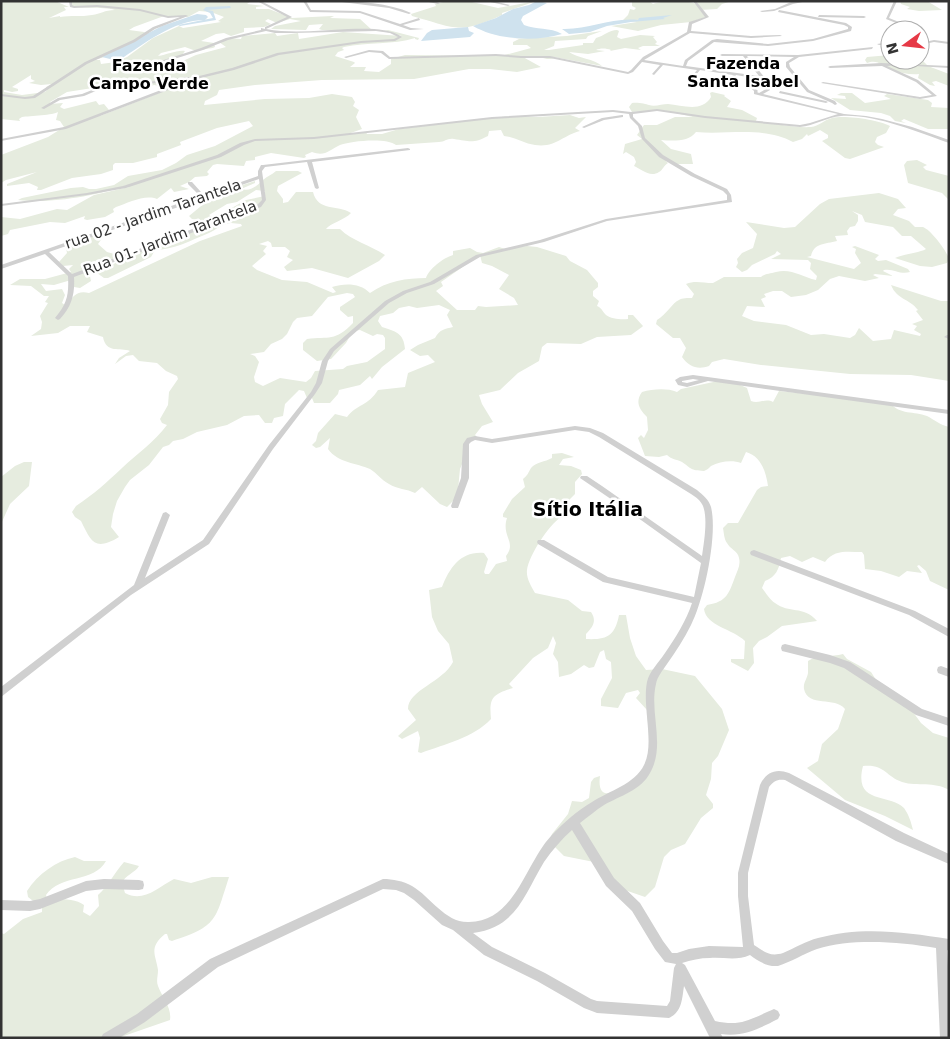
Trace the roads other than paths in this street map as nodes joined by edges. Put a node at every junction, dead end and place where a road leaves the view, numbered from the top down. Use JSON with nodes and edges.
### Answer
{"nodes":[{"id":1,"x":70,"y":1,"type":"edge"},
{"id":2,"x":258,"y":1,"type":"edge"},
{"id":3,"x":304,"y":1,"type":"edge"},
{"id":4,"x":335,"y":1,"type":"edge"},
{"id":5,"x":373,"y":1,"type":"edge"},
{"id":6,"x":425,"y":1,"type":"edge"},
{"id":7,"x":487,"y":1,"type":"edge"},
{"id":8,"x":694,"y":1,"type":"edge"},
{"id":9,"x":806,"y":1,"type":"edge"},
{"id":10,"x":896,"y":1,"type":"edge"},
{"id":11,"x":438,"y":3,"type":"dead end"},
{"id":12,"x":368,"y":5,"type":"junction"},
{"id":13,"x":508,"y":5,"type":"dead end"},
{"id":14,"x":776,"y":10,"type":"junction"},
{"id":15,"x":762,"y":11,"type":"dead end"},
{"id":16,"x":357,"y":12,"type":"junction"},
{"id":17,"x":409,"y":13,"type":"dead end"},
{"id":18,"x":808,"y":17,"type":"junction"},
{"id":19,"x":864,"y":17,"type":"dead end"},
{"id":20,"x":419,"y":19,"type":"dead end"},
{"id":21,"x":892,"y":20,"type":"edge"},
{"id":22,"x":401,"y":25,"type":"junction"},
{"id":23,"x":267,"y":29,"type":"junction"},
{"id":24,"x":422,"y":30,"type":"dead end"},
{"id":25,"x":689,"y":32,"type":"junction"},
{"id":26,"x":780,"y":36,"type":"dead end"},
{"id":27,"x":930,"y":42,"type":"edge"},
{"id":28,"x":949,"y":43,"type":"edge"},
{"id":29,"x":872,"y":48,"type":"dead end"},
{"id":30,"x":722,"y":55,"type":"dead end"},
{"id":31,"x":745,"y":56,"type":"junction"},
{"id":32,"x":798,"y":56,"type":"junction"},
{"id":33,"x":346,"y":57,"type":"dead end"},
{"id":34,"x":641,"y":61,"type":"junction"},
{"id":35,"x":723,"y":63,"type":"dead end"},
{"id":36,"x":662,"y":64,"type":"junction"},
{"id":37,"x":880,"y":64,"type":"edge"},
{"id":38,"x":930,"y":65,"type":"edge"},
{"id":39,"x":684,"y":66,"type":"junction"},
{"id":40,"x":830,"y":67,"type":"dead end"},
{"id":41,"x":949,"y":67,"type":"edge"},
{"id":42,"x":141,"y":68,"type":"dead end"},
{"id":43,"x":699,"y":69,"type":"junction"},
{"id":44,"x":894,"y":70,"type":"edge"},
{"id":45,"x":720,"y":72,"type":"junction"},
{"id":46,"x":654,"y":74,"type":"dead end"},
{"id":47,"x":735,"y":74,"type":"junction"},
{"id":48,"x":202,"y":77,"type":"junction"},
{"id":49,"x":761,"y":77,"type":"junction"},
{"id":50,"x":691,"y":80,"type":"dead end"},
{"id":51,"x":823,"y":83,"type":"dead end"},
{"id":52,"x":728,"y":86,"type":"dead end"},
{"id":53,"x":780,"y":92,"type":"dead end"},
{"id":54,"x":761,"y":94,"type":"junction"},
{"id":55,"x":1,"y":95,"type":"edge"},
{"id":56,"x":44,"y":108,"type":"dead end"},
{"id":57,"x":630,"y":114,"type":"junction"},
{"id":58,"x":849,"y":115,"type":"junction"},
{"id":59,"x":838,"y":116,"type":"junction"},
{"id":60,"x":584,"y":127,"type":"dead end"},
{"id":61,"x":1,"y":140,"type":"edge"},
{"id":62,"x":949,"y":142,"type":"edge"},
{"id":63,"x":408,"y":148,"type":"dead end"},
{"id":64,"x":309,"y":160,"type":"junction"},
{"id":65,"x":260,"y":178,"type":"junction"},
{"id":66,"x":190,"y":183,"type":"dead end"},
{"id":67,"x":317,"y":188,"type":"dead end"},
{"id":68,"x":199,"y":198,"type":"junction"},
{"id":69,"x":1,"y":205,"type":"edge"},
{"id":70,"x":46,"y":252,"type":"junction"},
{"id":71,"x":1,"y":267,"type":"edge"},
{"id":72,"x":71,"y":276,"type":"junction"},
{"id":73,"x":58,"y":318,"type":"dead end"},
{"id":74,"x":706,"y":380,"type":"dead end"},
{"id":75,"x":949,"y":412,"type":"edge"},
{"id":76,"x":584,"y":478,"type":"dead end"},
{"id":77,"x":455,"y":506,"type":"dead end"},
{"id":78,"x":166,"y":515,"type":"dead end"},
{"id":79,"x":541,"y":542,"type":"dead end"},
{"id":80,"x":754,"y":553,"type":"dead end"},
{"id":81,"x":704,"y":561,"type":"junction"},
{"id":82,"x":137,"y":587,"type":"junction"},
{"id":83,"x":697,"y":601,"type":"junction"},
{"id":84,"x":949,"y":633,"type":"edge"},
{"id":85,"x":785,"y":648,"type":"dead end"},
{"id":86,"x":1,"y":692,"type":"edge"},
{"id":87,"x":949,"y":722,"type":"edge"},
{"id":88,"x":574,"y":823,"type":"junction"},
{"id":89,"x":949,"y":859,"type":"edge"},
{"id":90,"x":139,"y":885,"type":"dead end"},
{"id":91,"x":1,"y":905,"type":"edge"},
{"id":92,"x":456,"y":927,"type":"junction"},
{"id":93,"x":945,"y":945,"type":"edge"},
{"id":94,"x":749,"y":948,"type":"junction"},
{"id":95,"x":679,"y":964,"type":"junction"},
{"id":96,"x":774,"y":1016,"type":"dead end"},
{"id":97,"x":710,"y":1026,"type":"junction"},
{"id":98,"x":107,"y":1038,"type":"edge"},
{"id":99,"x":717,"y":1038,"type":"edge"},
{"id":100,"x":946,"y":1038,"type":"edge"}],
"edges":[{"from":1,"to":55,"type":"street"},
{"from":2,"to":23,"type":"street"},
{"from":3,"to":16,"type":"street"},
{"from":4,"to":12,"type":"street"},
{"from":5,"to":12,"type":"street"},
{"from":6,"to":11,"type":"street"},
{"from":7,"to":13,"type":"street"},
{"from":8,"to":25,"type":"street"},
{"from":9,"to":14,"type":"street"},
{"from":10,"to":21,"type":"street"},
{"from":12,"to":16,"type":"street"},
{"from":12,"to":17,"type":"street"},
{"from":14,"to":15,"type":"street"},
{"from":14,"to":18,"type":"street"},
{"from":16,"to":22,"type":"street"},
{"from":18,"to":19,"type":"street"},
{"from":18,"to":39,"type":"street"},
{"from":20,"to":22,"type":"street"},
{"from":22,"to":24,"type":"street"},
{"from":23,"to":42,"type":"street"},
{"from":23,"to":48,"type":"street"},
{"from":25,"to":26,"type":"street"},
{"from":25,"to":34,"type":"street"},
{"from":27,"to":28,"type":"street"},
{"from":29,"to":32,"type":"street"},
{"from":30,"to":31,"type":"street"},
{"from":31,"to":32,"type":"street"},
{"from":31,"to":49,"type":"street"},
{"from":32,"to":53,"type":"street"},
{"from":33,"to":34,"type":"street"},
{"from":34,"to":36,"type":"street"},
{"from":35,"to":45,"type":"street"},
{"from":36,"to":39,"type":"street"},
{"from":36,"to":46,"type":"street"},
{"from":37,"to":40,"type":"street"},
{"from":38,"to":41,"type":"street"},
{"from":39,"to":43,"type":"street"},
{"from":43,"to":45,"type":"street"},
{"from":43,"to":50,"type":"street"},
{"from":44,"to":51,"type":"street"},
{"from":45,"to":47,"type":"street"},
{"from":47,"to":49,"type":"street"},
{"from":47,"to":52,"type":"street"},
{"from":48,"to":56,"type":"street"},
{"from":48,"to":61,"type":"street"},
{"from":49,"to":54,"type":"street"},
{"from":49,"to":54,"type":"street"},
{"from":54,"to":58,"type":"street"},
{"from":54,"to":59,"type":"street"},
{"from":57,"to":59,"type":"street"},
{"from":57,"to":60,"type":"street"},
{"from":57,"to":69,"type":"street"},
{"from":57,"to":82,"type":"street"},
{"from":58,"to":59,"type":"street"},
{"from":58,"to":62,"type":"street"},
{"from":63,"to":64,"type":"street"},
{"from":64,"to":65,"type":"street","name":"Rua 01- Jardim Tarantela"},
{"from":64,"to":67,"type":"street"},
{"from":65,"to":68,"type":"street","name":"rua 02 - Jardim Tarantela"},
{"from":65,"to":72,"type":"street","name":"Rua 01- Jardim Tarantela"},
{"from":66,"to":68,"type":"street"},
{"from":68,"to":70,"type":"street","name":"rua 02 - Jardim Tarantela"},
{"from":70,"to":71,"type":"street","name":"rua 02 - Jardim Tarantela"},
{"from":70,"to":72,"type":"street"},
{"from":72,"to":73,"type":"street"},
{"from":74,"to":75,"type":"street"},
{"from":76,"to":81,"type":"street"},
{"from":77,"to":81,"type":"street"},
{"from":78,"to":82,"type":"street"},
{"from":79,"to":83,"type":"street"},
{"from":80,"to":84,"type":"street"},
{"from":81,"to":83,"type":"street"},
{"from":82,"to":86,"type":"street"},
{"from":83,"to":88,"type":"street"},
{"from":85,"to":87,"type":"street"},
{"from":88,"to":92,"type":"street"},
{"from":88,"to":95,"type":"street"},
{"from":89,"to":94,"type":"street"},
{"from":90,"to":91,"type":"street"},
{"from":92,"to":95,"type":"street"},
{"from":92,"to":98,"type":"street"},
{"from":93,"to":94,"type":"street"},
{"from":93,"to":100,"type":"street"},
{"from":94,"to":95,"type":"street"},
{"from":95,"to":97,"type":"street"},
{"from":96,"to":97,"type":"street"},
{"from":97,"to":99,"type":"street"}]}
